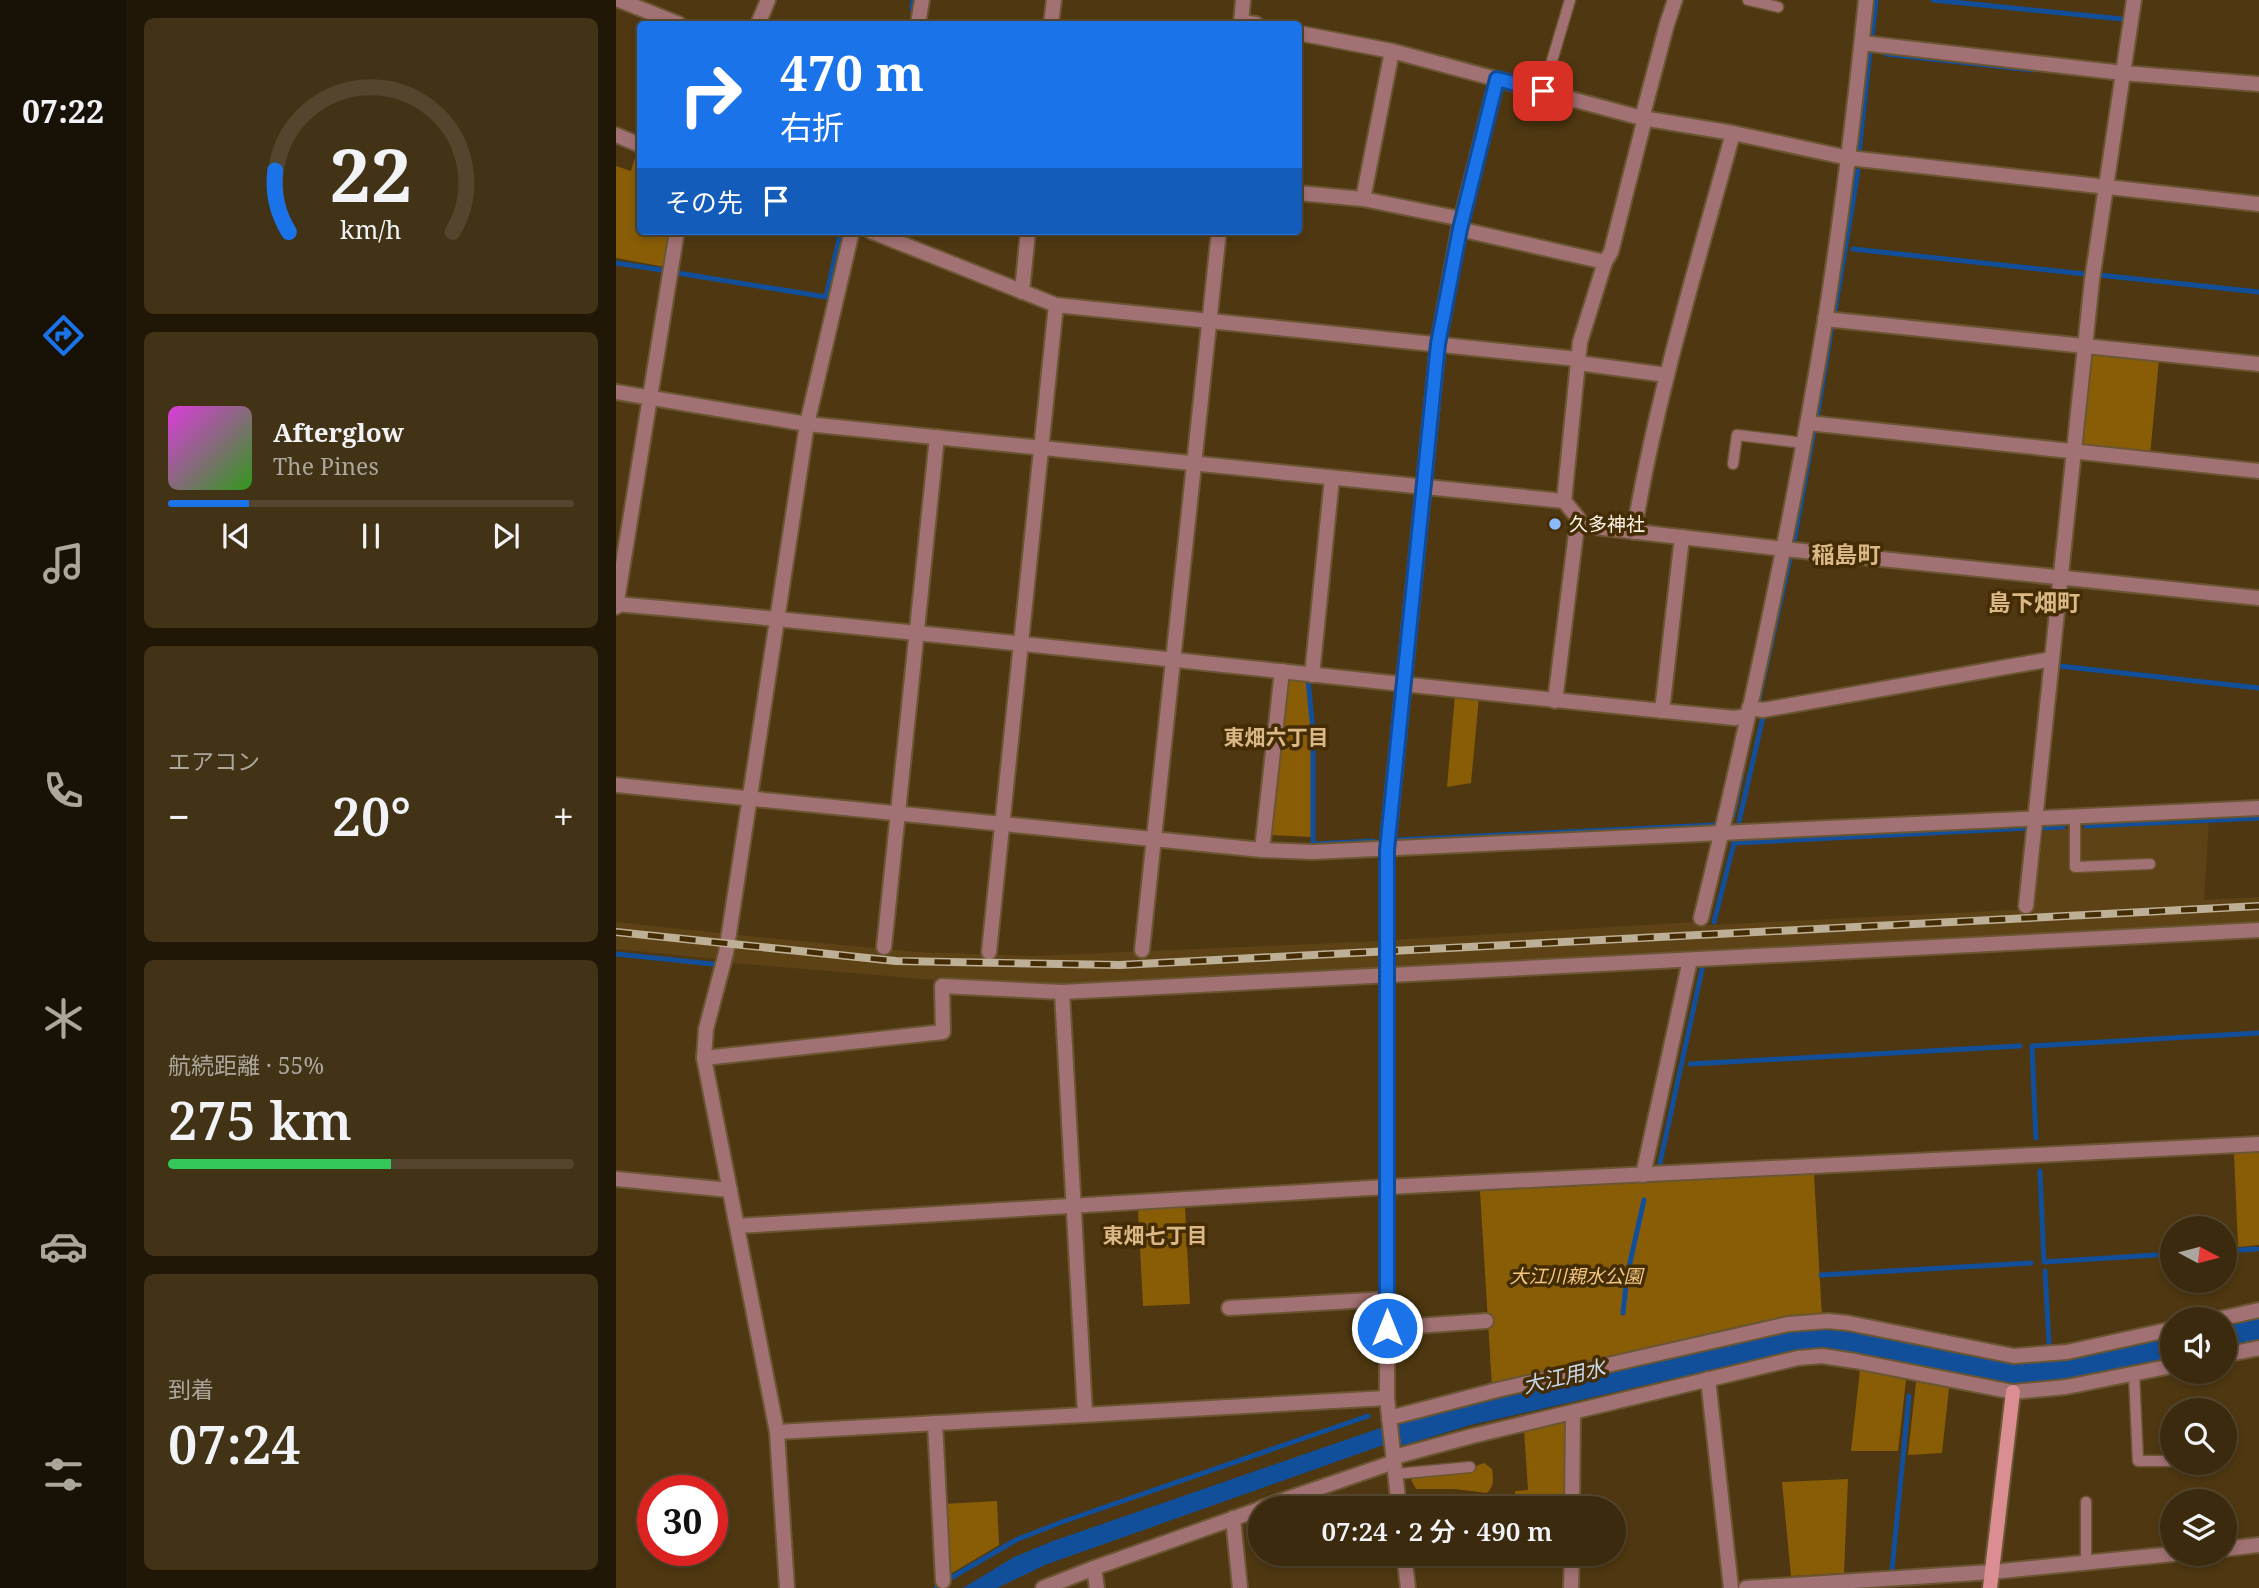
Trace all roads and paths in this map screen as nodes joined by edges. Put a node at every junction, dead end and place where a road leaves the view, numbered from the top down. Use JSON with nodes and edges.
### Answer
{"nodes":[{"id":1,"x":619,"y":0,"type":"edge"},
{"id":2,"x":768,"y":0,"type":"edge"},
{"id":3,"x":922,"y":0,"type":"edge"},
{"id":4,"x":1054,"y":0,"type":"edge"},
{"id":5,"x":1243,"y":0,"type":"edge"},
{"id":6,"x":1570,"y":0,"type":"edge"},
{"id":7,"x":1675,"y":0,"type":"edge"},
{"id":8,"x":1748,"y":0,"type":"edge"},
{"id":9,"x":1866,"y":0,"type":"edge"},
{"id":10,"x":2134,"y":0,"type":"edge"},
{"id":11,"x":1778,"y":6,"type":"dead end"},
{"id":12,"x":672,"y":21,"type":"edge"},
{"id":13,"x":759,"y":21,"type":"edge"},
{"id":14,"x":918,"y":21,"type":"edge"},
{"id":15,"x":1051,"y":21,"type":"edge"},
{"id":16,"x":1241,"y":21,"type":"edge"},
{"id":17,"x":1302,"y":34,"type":"edge"},
{"id":18,"x":1862,"y":43,"type":"junction"},
{"id":19,"x":1392,"y":51,"type":"junction"},
{"id":20,"x":2123,"y":72,"type":"junction"},
{"id":21,"x":1497,"y":79,"type":"junction"},
{"id":22,"x":2259,"y":84,"type":"edge"},
{"id":23,"x":1543,"y":91,"type":"junction"},
{"id":24,"x":1644,"y":118,"type":"junction"},
{"id":25,"x":1733,"y":133,"type":"junction"},
{"id":26,"x":616,"y":135,"type":"edge"},
{"id":27,"x":637,"y":144,"type":"edge"},
{"id":28,"x":1849,"y":158,"type":"junction"},
{"id":29,"x":2106,"y":188,"type":"junction"},
{"id":30,"x":1302,"y":193,"type":"edge"},
{"id":31,"x":1363,"y":199,"type":"junction"},
{"id":32,"x":2259,"y":204,"type":"edge"},
{"id":33,"x":1461,"y":224,"type":"junction"},
{"id":34,"x":676,"y":235,"type":"edge"},
{"id":35,"x":851,"y":235,"type":"edge"},
{"id":36,"x":880,"y":235,"type":"edge"},
{"id":37,"x":1028,"y":235,"type":"edge"},
{"id":38,"x":1219,"y":235,"type":"edge"},
{"id":39,"x":1605,"y":262,"type":"junction"},
{"id":40,"x":1021,"y":292,"type":"junction"},
{"id":41,"x":1056,"y":305,"type":"junction"},
{"id":42,"x":1825,"y":319,"type":"junction"},
{"id":43,"x":1209,"y":320,"type":"junction"},
{"id":44,"x":1438,"y":344,"type":"junction"},
{"id":45,"x":2085,"y":346,"type":"junction"},
{"id":46,"x":1578,"y":361,"type":"junction"},
{"id":47,"x":2259,"y":364,"type":"edge"},
{"id":48,"x":1667,"y":375,"type":"junction"},
{"id":49,"x":616,"y":392,"type":"edge"},
{"id":50,"x":649,"y":398,"type":"junction"},
{"id":51,"x":807,"y":424,"type":"junction"},
{"id":52,"x":1808,"y":424,"type":"junction"},
{"id":53,"x":937,"y":437,"type":"junction"},
{"id":54,"x":1804,"y":443,"type":"junction"},
{"id":55,"x":1042,"y":449,"type":"junction"},
{"id":56,"x":2074,"y":452,"type":"junction"},
{"id":57,"x":1194,"y":464,"type":"junction"},
{"id":58,"x":1733,"y":464,"type":"dead end"},
{"id":59,"x":2259,"y":471,"type":"edge"},
{"id":60,"x":1332,"y":478,"type":"junction"},
{"id":61,"x":1423,"y":487,"type":"junction"},
{"id":62,"x":1564,"y":501,"type":"junction"},
{"id":63,"x":1577,"y":525,"type":"junction"},
{"id":64,"x":1634,"y":532,"type":"junction"},
{"id":65,"x":1682,"y":537,"type":"junction"},
{"id":66,"x":1784,"y":549,"type":"junction"},
{"id":67,"x":2061,"y":578,"type":"junction"},
{"id":68,"x":2259,"y":598,"type":"edge"},
{"id":69,"x":616,"y":605,"type":"edge"},
{"id":70,"x":777,"y":618,"type":"junction"},
{"id":71,"x":917,"y":633,"type":"junction"},
{"id":72,"x":1022,"y":644,"type":"junction"},
{"id":73,"x":2052,"y":659,"type":"junction"},
{"id":74,"x":1172,"y":660,"type":"junction"},
{"id":75,"x":1282,"y":671,"type":"junction"},
{"id":76,"x":1312,"y":675,"type":"junction"},
{"id":77,"x":1403,"y":684,"type":"junction"},
{"id":78,"x":1555,"y":701,"type":"junction"},
{"id":79,"x":1662,"y":711,"type":"junction"},
{"id":80,"x":1748,"y":712,"type":"junction"},
{"id":81,"x":616,"y":785,"type":"edge"},
{"id":82,"x":750,"y":798,"type":"junction"},
{"id":83,"x":2259,"y":808,"type":"edge"},
{"id":84,"x":898,"y":813,"type":"junction"},
{"id":85,"x":2075,"y":816,"type":"junction"},
{"id":86,"x":2035,"y":818,"type":"junction"},
{"id":87,"x":1002,"y":823,"type":"junction"},
{"id":88,"x":1721,"y":832,"type":"junction"},
{"id":89,"x":1153,"y":839,"type":"junction"},
{"id":90,"x":1262,"y":850,"type":"junction"},
{"id":91,"x":1387,"y":850,"type":"junction"},
{"id":92,"x":2150,"y":864,"type":"dead end"},
{"id":93,"x":2026,"y":906,"type":"dead end"},
{"id":94,"x":1701,"y":918,"type":"dead end"},
{"id":95,"x":2259,"y":930,"type":"edge"},
{"id":96,"x":884,"y":947,"type":"dead end"},
{"id":97,"x":1142,"y":950,"type":"dead end"},
{"id":98,"x":989,"y":952,"type":"dead end"},
{"id":99,"x":1689,"y":960,"type":"junction"},
{"id":100,"x":1386,"y":976,"type":"junction"},
{"id":101,"x":1062,"y":992,"type":"junction"},
{"id":102,"x":704,"y":1058,"type":"junction"},
{"id":103,"x":2259,"y":1144,"type":"edge"},
{"id":104,"x":1643,"y":1175,"type":"junction"},
{"id":105,"x":616,"y":1179,"type":"edge"},
{"id":106,"x":1386,"y":1187,"type":"junction"},
{"id":107,"x":730,"y":1190,"type":"junction"},
{"id":108,"x":1073,"y":1206,"type":"junction"},
{"id":109,"x":737,"y":1226,"type":"junction"},
{"id":110,"x":1387,"y":1299,"type":"junction"},
{"id":111,"x":1229,"y":1308,"type":"dead end"},
{"id":112,"x":2259,"y":1310,"type":"edge"},
{"id":113,"x":2237,"y":1315,"type":"edge"},
{"id":114,"x":1486,"y":1321,"type":"dead end"},
{"id":115,"x":1387,"y":1328,"type":"junction"},
{"id":116,"x":2160,"y":1332,"type":"edge"},
{"id":117,"x":2259,"y":1348,"type":"edge"},
{"id":118,"x":2237,"y":1352,"type":"edge"},
{"id":119,"x":2160,"y":1369,"type":"edge"},
{"id":120,"x":2134,"y":1374,"type":"junction"},
{"id":121,"x":1708,"y":1379,"type":"junction"},
{"id":122,"x":2013,"y":1392,"type":"junction"},
{"id":123,"x":1387,"y":1398,"type":"junction"},
{"id":124,"x":1573,"y":1413,"type":"junction"},
{"id":125,"x":1084,"y":1414,"type":"junction"},
{"id":126,"x":1390,"y":1420,"type":"junction"},
{"id":127,"x":935,"y":1423,"type":"junction"},
{"id":128,"x":777,"y":1432,"type":"junction"},
{"id":129,"x":1394,"y":1461,"type":"junction"},
{"id":130,"x":2160,"y":1461,"type":"edge"},
{"id":131,"x":1470,"y":1467,"type":"dead end"},
{"id":132,"x":1297,"y":1496,"type":"edge"},
{"id":133,"x":1398,"y":1496,"type":"edge"},
{"id":134,"x":1572,"y":1496,"type":"edge"},
{"id":135,"x":2086,"y":1502,"type":"dead end"},
{"id":136,"x":1248,"y":1513,"type":"edge"},
{"id":137,"x":1233,"y":1518,"type":"junction"},
{"id":138,"x":2259,"y":1545,"type":"edge"},
{"id":139,"x":2237,"y":1548,"type":"edge"},
{"id":140,"x":2160,"y":1555,"type":"edge"},
{"id":141,"x":2086,"y":1563,"type":"junction"},
{"id":142,"x":1405,"y":1566,"type":"edge"},
{"id":143,"x":1572,"y":1566,"type":"edge"},
{"id":144,"x":1094,"y":1568,"type":"junction"},
{"id":145,"x":1991,"y":1572,"type":"junction"},
{"id":146,"x":943,"y":1581,"type":"dead end"},
{"id":147,"x":787,"y":1588,"type":"edge"},
{"id":148,"x":1043,"y":1588,"type":"edge"},
{"id":149,"x":1097,"y":1588,"type":"edge"},
{"id":150,"x":1240,"y":1588,"type":"edge"},
{"id":151,"x":1408,"y":1588,"type":"edge"},
{"id":152,"x":1571,"y":1588,"type":"edge"},
{"id":153,"x":1731,"y":1588,"type":"edge"},
{"id":154,"x":1746,"y":1588,"type":"edge"},
{"id":155,"x":1990,"y":1588,"type":"edge"}],
"edges":[{"from":1,"to":12,"type":"street"},
{"from":2,"to":13,"type":"street"},
{"from":3,"to":14,"type":"street"},
{"from":4,"to":15,"type":"street"},
{"from":5,"to":16,"type":"street"},
{"from":6,"to":23,"type":"lane"},
{"from":7,"to":24,"type":"street"},
{"from":8,"to":11,"type":"lane"},
{"from":9,"to":18,"type":"street"},
{"from":10,"to":20,"type":"street"},
{"from":17,"to":19,"type":"street"},
{"from":18,"to":20,"type":"street"},
{"from":18,"to":28,"type":"street"},
{"from":19,"to":21,"type":"street"},
{"from":19,"to":31,"type":"street"},
{"from":20,"to":22,"type":"street"},
{"from":20,"to":29,"type":"street"},
{"from":21,"to":23,"type":"street"},
{"from":21,"to":33,"type":"street"},
{"from":23,"to":24,"type":"street"},
{"from":24,"to":25,"type":"street"},
{"from":24,"to":39,"type":"street"},
{"from":25,"to":28,"type":"street"},
{"from":25,"to":48,"type":"street"},
{"from":26,"to":27,"type":"street"},
{"from":28,"to":29,"type":"street"},
{"from":28,"to":42,"type":"street"},
{"from":29,"to":32,"type":"street"},
{"from":29,"to":45,"type":"street"},
{"from":30,"to":31,"type":"street"},
{"from":31,"to":33,"type":"street"},
{"from":33,"to":39,"type":"street"},
{"from":33,"to":44,"type":"street"},
{"from":34,"to":50,"type":"street"},
{"from":35,"to":51,"type":"street"},
{"from":36,"to":40,"type":"street"},
{"from":37,"to":40,"type":"street"},
{"from":38,"to":43,"type":"street"},
{"from":39,"to":46,"type":"street"},
{"from":40,"to":41,"type":"street"},
{"from":41,"to":43,"type":"street"},
{"from":41,"to":55,"type":"street"},
{"from":42,"to":45,"type":"street"},
{"from":42,"to":52,"type":"street"},
{"from":43,"to":44,"type":"street"},
{"from":43,"to":57,"type":"street"},
{"from":44,"to":46,"type":"street"},
{"from":44,"to":61,"type":"street"},
{"from":45,"to":47,"type":"street"},
{"from":45,"to":56,"type":"street"},
{"from":46,"to":48,"type":"street"},
{"from":46,"to":62,"type":"street"},
{"from":48,"to":64,"type":"street"},
{"from":49,"to":50,"type":"street"},
{"from":50,"to":51,"type":"street"},
{"from":50,"to":69,"type":"street"},
{"from":51,"to":53,"type":"street"},
{"from":51,"to":70,"type":"street"},
{"from":52,"to":54,"type":"street"},
{"from":52,"to":56,"type":"street"},
{"from":53,"to":55,"type":"street"},
{"from":53,"to":71,"type":"street"},
{"from":54,"to":58,"type":"lane"},
{"from":54,"to":66,"type":"street"},
{"from":55,"to":57,"type":"street"},
{"from":55,"to":72,"type":"street"},
{"from":56,"to":59,"type":"street"},
{"from":56,"to":67,"type":"street"},
{"from":57,"to":60,"type":"street"},
{"from":57,"to":74,"type":"street"},
{"from":60,"to":61,"type":"street"},
{"from":60,"to":76,"type":"street"},
{"from":61,"to":62,"type":"street"},
{"from":61,"to":77,"type":"street"},
{"from":62,"to":63,"type":"street"},
{"from":63,"to":64,"type":"street"},
{"from":63,"to":78,"type":"street"},
{"from":64,"to":65,"type":"street"},
{"from":65,"to":66,"type":"street"},
{"from":65,"to":79,"type":"street"},
{"from":66,"to":67,"type":"street"},
{"from":66,"to":80,"type":"street"},
{"from":67,"to":68,"type":"street"},
{"from":67,"to":73,"type":"street"},
{"from":69,"to":70,"type":"street"},
{"from":70,"to":71,"type":"street"},
{"from":70,"to":82,"type":"street"},
{"from":71,"to":72,"type":"street"},
{"from":71,"to":84,"type":"street"},
{"from":72,"to":74,"type":"street"},
{"from":72,"to":87,"type":"street"},
{"from":73,"to":80,"type":"street"},
{"from":73,"to":86,"type":"street"},
{"from":74,"to":75,"type":"street"},
{"from":74,"to":89,"type":"street"},
{"from":75,"to":76,"type":"street"},
{"from":75,"to":90,"type":"street"},
{"from":76,"to":77,"type":"street"},
{"from":77,"to":78,"type":"street"},
{"from":77,"to":91,"type":"street"},
{"from":78,"to":79,"type":"street"},
{"from":79,"to":80,"type":"street"},
{"from":80,"to":88,"type":"street"},
{"from":81,"to":82,"type":"street"},
{"from":82,"to":84,"type":"street"},
{"from":82,"to":102,"type":"street"},
{"from":83,"to":85,"type":"street"},
{"from":84,"to":87,"type":"street"},
{"from":84,"to":96,"type":"street"},
{"from":85,"to":86,"type":"street"},
{"from":85,"to":92,"type":"lane"},
{"from":86,"to":88,"type":"street"},
{"from":86,"to":93,"type":"street"},
{"from":87,"to":89,"type":"street"},
{"from":87,"to":98,"type":"street"},
{"from":88,"to":91,"type":"street"},
{"from":88,"to":94,"type":"street"},
{"from":89,"to":90,"type":"street"},
{"from":89,"to":97,"type":"street"},
{"from":90,"to":91,"type":"street"},
{"from":91,"to":100,"type":"street"},
{"from":95,"to":99,"type":"street"},
{"from":99,"to":100,"type":"street"},
{"from":99,"to":104,"type":"street"},
{"from":100,"to":101,"type":"street"},
{"from":100,"to":106,"type":"street"},
{"from":101,"to":102,"type":"street"},
{"from":101,"to":108,"type":"street"},
{"from":102,"to":107,"type":"street"},
{"from":103,"to":104,"type":"street"},
{"from":104,"to":106,"type":"street"},
{"from":105,"to":107,"type":"street"},
{"from":106,"to":108,"type":"street"},
{"from":106,"to":110,"type":"street"},
{"from":107,"to":109,"type":"street"},
{"from":108,"to":109,"type":"street"},
{"from":108,"to":125,"type":"street"},
{"from":109,"to":128,"type":"street"},
{"from":110,"to":111,"type":"street"},
{"from":110,"to":115,"type":"street"},
{"from":112,"to":113,"type":"street"},
{"from":114,"to":115,"type":"street"},
{"from":115,"to":123,"type":"street"},
{"from":116,"to":126,"type":"street"},
{"from":117,"to":118,"type":"street"},
{"from":119,"to":120,"type":"street"},
{"from":120,"to":122,"type":"street"},
{"from":120,"to":130,"type":"lane"},
{"from":121,"to":122,"type":"street"},
{"from":121,"to":124,"type":"street"},
{"from":121,"to":153,"type":"street"},
{"from":122,"to":145,"type":"street"},
{"from":123,"to":125,"type":"street"},
{"from":123,"to":126,"type":"street"},
{"from":124,"to":129,"type":"street"},
{"from":124,"to":134,"type":"street"},
{"from":125,"to":127,"type":"street"},
{"from":126,"to":129,"type":"street"},
{"from":127,"to":128,"type":"street"},
{"from":127,"to":146,"type":"street"},
{"from":128,"to":147,"type":"street"},
{"from":129,"to":131,"type":"lane"},
{"from":129,"to":132,"type":"street"},
{"from":129,"to":133,"type":"street"},
{"from":135,"to":141,"type":"lane"},
{"from":136,"to":137,"type":"street"},
{"from":137,"to":144,"type":"street"},
{"from":137,"to":150,"type":"street"},
{"from":138,"to":139,"type":"street"},
{"from":140,"to":141,"type":"street"},
{"from":141,"to":145,"type":"street"},
{"from":142,"to":151,"type":"street"},
{"from":143,"to":152,"type":"street"},
{"from":144,"to":148,"type":"street"},
{"from":144,"to":149,"type":"street"},
{"from":145,"to":154,"type":"street"},
{"from":145,"to":155,"type":"street"}]}
